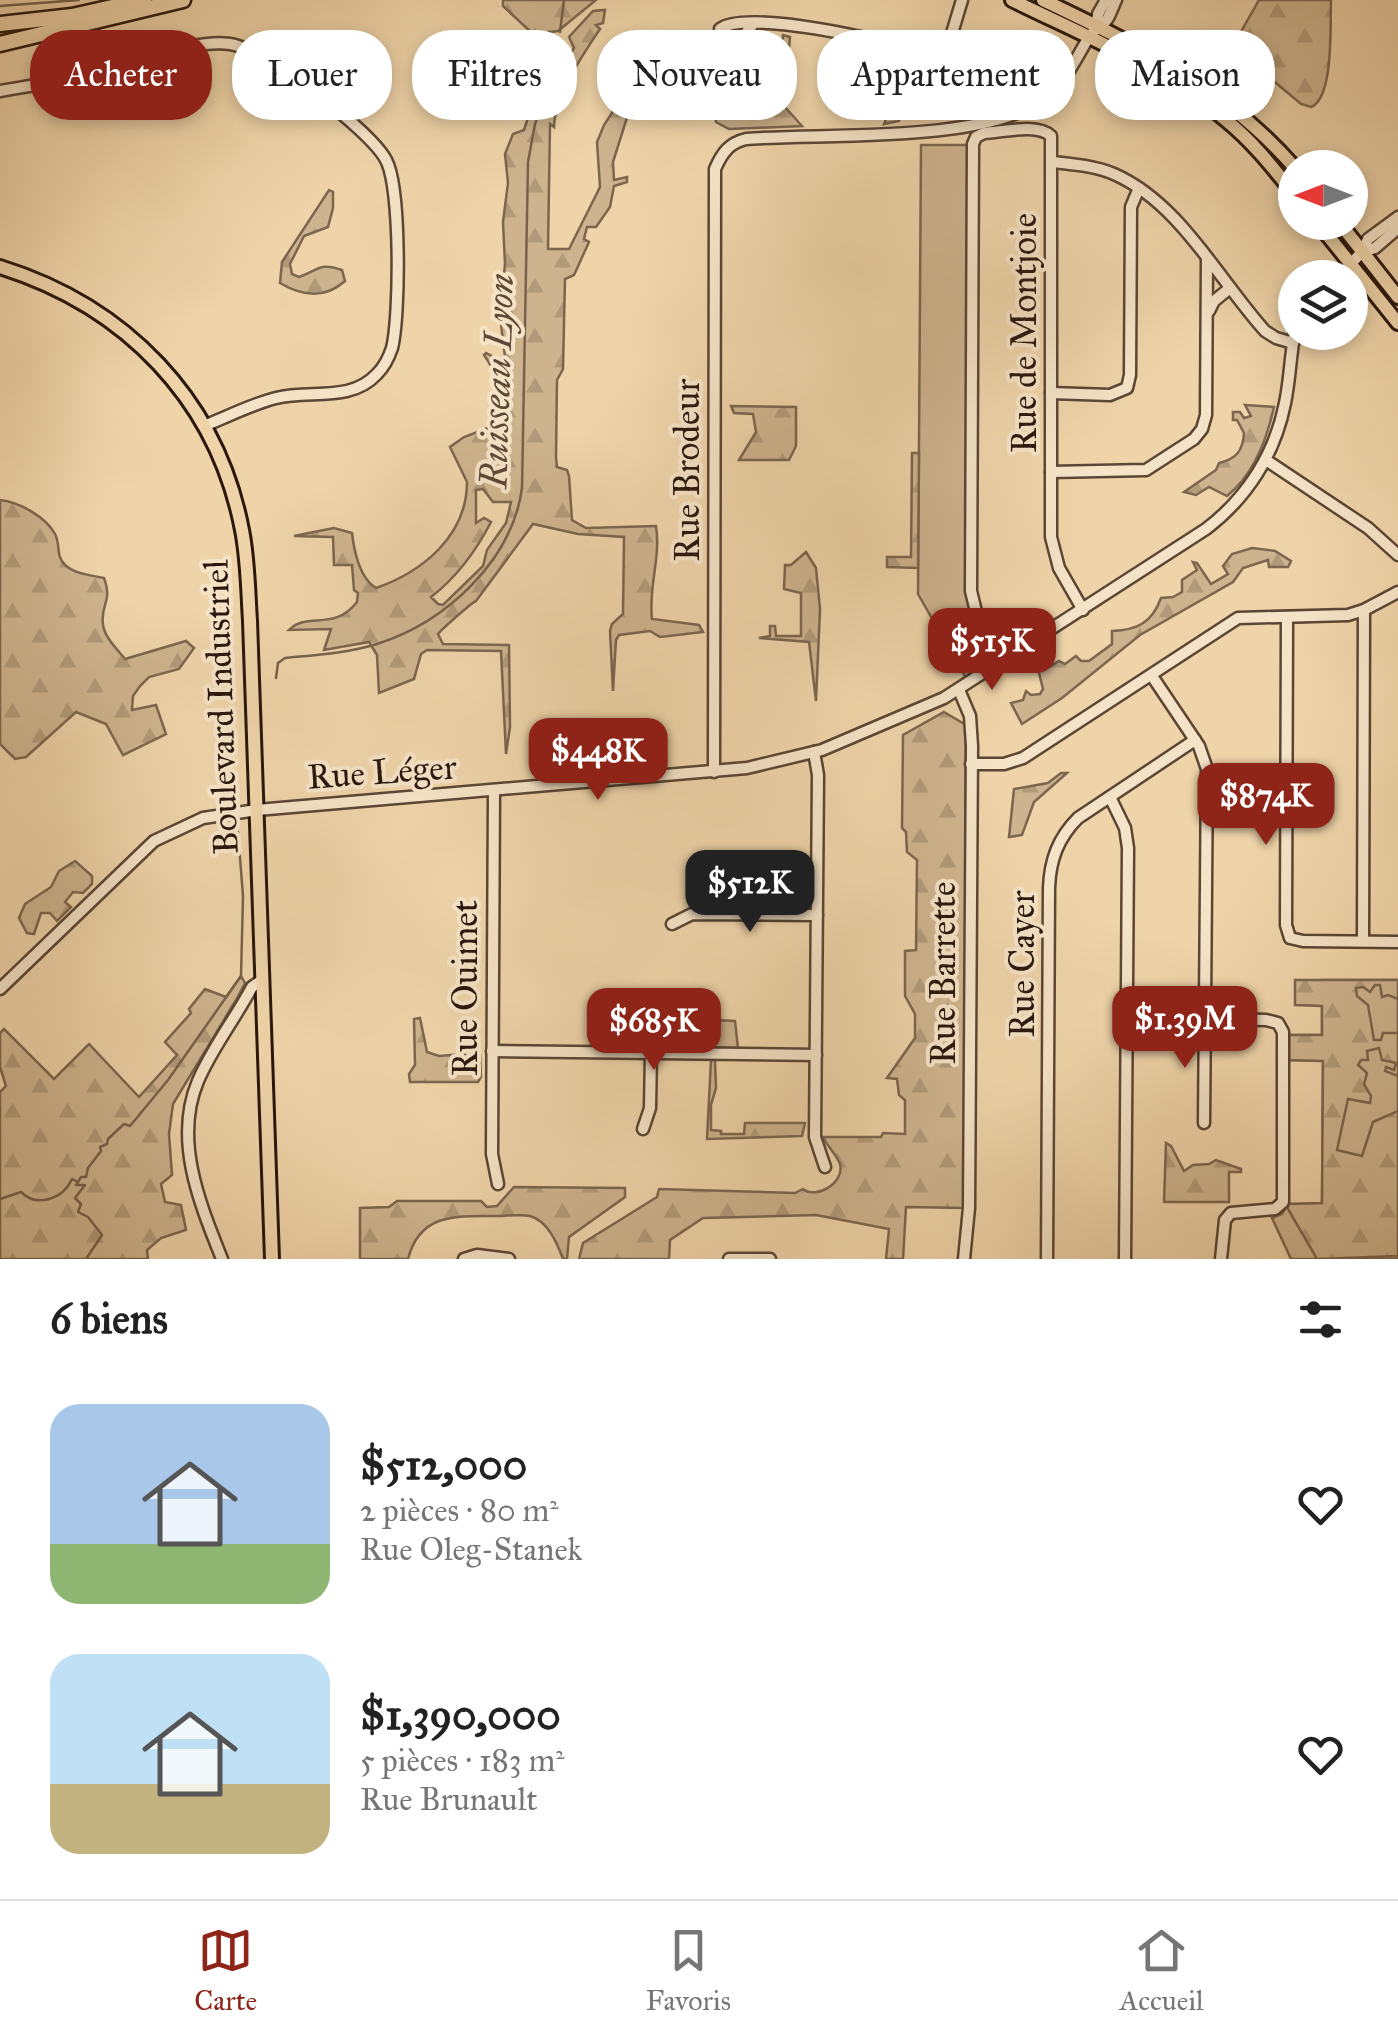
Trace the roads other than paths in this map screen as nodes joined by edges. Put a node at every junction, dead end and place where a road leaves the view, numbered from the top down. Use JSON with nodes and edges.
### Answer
{"nodes":[{"id":1,"x":144,"y":0,"type":"edge"},
{"id":2,"x":183,"y":0,"type":"edge"},
{"id":3,"x":962,"y":0,"type":"edge"},
{"id":4,"x":1012,"y":0,"type":"edge"},
{"id":5,"x":1043,"y":0,"type":"edge"},
{"id":6,"x":1106,"y":0,"type":"edge"},
{"id":7,"x":1116,"y":0,"type":"edge"},
{"id":8,"x":0,"y":24,"type":"edge"},
{"id":9,"x":752,"y":24,"type":"dead end"},
{"id":10,"x":953,"y":30,"type":"edge"},
{"id":11,"x":817,"y":31,"type":"edge"},
{"id":12,"x":1093,"y":32,"type":"junction"},
{"id":13,"x":0,"y":44,"type":"edge"},
{"id":14,"x":1075,"y":66,"type":"edge"},
{"id":15,"x":0,"y":91,"type":"edge"},
{"id":16,"x":982,"y":120,"type":"edge"},
{"id":17,"x":1278,"y":150,"type":"edge"},
{"id":18,"x":1052,"y":162,"type":"junction"},
{"id":19,"x":1278,"y":175,"type":"edge"},
{"id":20,"x":1139,"y":188,"type":"junction"},
{"id":21,"x":1398,"y":217,"type":"edge"},
{"id":22,"x":1398,"y":228,"type":"edge"},
{"id":23,"x":1332,"y":240,"type":"edge"},
{"id":24,"x":1353,"y":240,"type":"edge"},
{"id":25,"x":1362,"y":252,"type":"junction"},
{"id":26,"x":1207,"y":260,"type":"junction"},
{"id":27,"x":1348,"y":260,"type":"edge"},
{"id":28,"x":1355,"y":260,"type":"edge"},
{"id":29,"x":0,"y":268,"type":"edge"},
{"id":30,"x":1368,"y":285,"type":"edge"},
{"id":31,"x":1230,"y":288,"type":"junction"},
{"id":32,"x":1398,"y":297,"type":"edge"},
{"id":33,"x":1207,"y":317,"type":"junction"},
{"id":34,"x":1398,"y":322,"type":"edge"},
{"id":35,"x":1278,"y":335,"type":"edge"},
{"id":36,"x":1292,"y":350,"type":"edge"},
{"id":37,"x":1051,"y":393,"type":"junction"},
{"id":38,"x":206,"y":425,"type":"junction"},
{"id":39,"x":1266,"y":460,"type":"junction"},
{"id":40,"x":1051,"y":472,"type":"junction"},
{"id":41,"x":1398,"y":554,"type":"edge"},
{"id":42,"x":1398,"y":592,"type":"edge"},
{"id":43,"x":1083,"y":610,"type":"junction"},
{"id":44,"x":1364,"y":610,"type":"junction"},
{"id":45,"x":1286,"y":618,"type":"junction"},
{"id":46,"x":1002,"y":663,"type":"junction"},
{"id":47,"x":1152,"y":676,"type":"junction"},
{"id":48,"x":959,"y":690,"type":"junction"},
{"id":49,"x":1195,"y":740,"type":"junction"},
{"id":50,"x":814,"y":752,"type":"junction"},
{"id":51,"x":971,"y":764,"type":"junction"},
{"id":52,"x":714,"y":772,"type":"junction"},
{"id":53,"x":494,"y":791,"type":"junction"},
{"id":54,"x":1110,"y":796,"type":"junction"},
{"id":55,"x":257,"y":810,"type":"junction"},
{"id":56,"x":816,"y":915,"type":"junction"},
{"id":57,"x":672,"y":924,"type":"dead end"},
{"id":58,"x":1362,"y":941,"type":"junction"},
{"id":59,"x":1398,"y":942,"type":"edge"},
{"id":60,"x":262,"y":980,"type":"junction"},
{"id":61,"x":0,"y":989,"type":"edge"},
{"id":62,"x":1127,"y":1018,"type":"junction"},
{"id":63,"x":1206,"y":1019,"type":"junction"},
{"id":64,"x":492,"y":1051,"type":"junction"},
{"id":65,"x":651,"y":1053,"type":"junction"},
{"id":66,"x":816,"y":1055,"type":"junction"},
{"id":67,"x":1204,"y":1123,"type":"dead end"},
{"id":68,"x":643,"y":1129,"type":"dead end"},
{"id":69,"x":825,"y":1167,"type":"dead end"},
{"id":70,"x":498,"y":1184,"type":"dead end"},
{"id":71,"x":222,"y":1259,"type":"edge"},
{"id":72,"x":272,"y":1259,"type":"edge"},
{"id":73,"x":464,"y":1259,"type":"edge"},
{"id":74,"x":509,"y":1259,"type":"edge"},
{"id":75,"x":729,"y":1259,"type":"edge"},
{"id":76,"x":770,"y":1259,"type":"edge"},
{"id":77,"x":964,"y":1259,"type":"edge"},
{"id":78,"x":1048,"y":1259,"type":"edge"},
{"id":79,"x":1125,"y":1259,"type":"edge"},
{"id":80,"x":1221,"y":1259,"type":"edge"}],
"edges":[{"from":1,"to":8,"type":"highway"},
{"from":2,"to":13,"type":"highway"},
{"from":3,"to":10,"type":"street"},
{"from":4,"to":12,"type":"main road"},
{"from":5,"to":12,"type":"main road"},
{"from":6,"to":12,"type":"street"},
{"from":7,"to":12,"type":"street"},
{"from":9,"to":11,"type":"street"},
{"from":12,"to":14,"type":"street"},
{"from":12,"to":17,"type":"main road"},
{"from":12,"to":19,"type":"main road"},
{"from":15,"to":38,"type":"street"},
{"from":16,"to":52,"type":"street","name":"Rue Brodeur"},
{"from":18,"to":20,"type":"street"},
{"from":18,"to":37,"type":"street","name":"Rue de Montjoie"},
{"from":18,"to":46,"type":"street","name":"Rue de Montjoie"},
{"from":20,"to":26,"type":"street"},
{"from":20,"to":37,"type":"street"},
{"from":21,"to":25,"type":"street"},
{"from":22,"to":25,"type":"street"},
{"from":23,"to":27,"type":"main road"},
{"from":24,"to":25,"type":"main road"},
{"from":25,"to":28,"type":"street"},
{"from":25,"to":32,"type":"main road"},
{"from":26,"to":31,"type":"street"},
{"from":26,"to":33,"type":"street"},
{"from":29,"to":38,"type":"main road","name":"Boulevard Industriel"},
{"from":30,"to":34,"type":"main road"},
{"from":31,"to":33,"type":"street"},
{"from":31,"to":35,"type":"street"},
{"from":33,"to":40,"type":"street"},
{"from":36,"to":39,"type":"street","name":"Rue Léger"},
{"from":37,"to":40,"type":"street","name":"Rue de Montjoie"},
{"from":38,"to":55,"type":"main road","name":"Boulevard Industriel"},
{"from":39,"to":41,"type":"street"},
{"from":39,"to":43,"type":"street","name":"Rue Léger"},
{"from":40,"to":43,"type":"street","name":"Rue de Montjoie"},
{"from":42,"to":44,"type":"street"},
{"from":43,"to":46,"type":"street","name":"Rue Léger"},
{"from":44,"to":45,"type":"street"},
{"from":44,"to":58,"type":"street"},
{"from":45,"to":47,"type":"street"},
{"from":45,"to":58,"type":"street"},
{"from":46,"to":48,"type":"street","name":"Rue Léger"},
{"from":47,"to":49,"type":"street"},
{"from":47,"to":51,"type":"street"},
{"from":48,"to":50,"type":"street","name":"Rue Léger"},
{"from":48,"to":51,"type":"street","name":"Rue Barrette"},
{"from":49,"to":54,"type":"street","name":"Rue Cayer"},
{"from":49,"to":63,"type":"street"},
{"from":50,"to":52,"type":"street","name":"Rue Léger"},
{"from":50,"to":56,"type":"street"},
{"from":51,"to":77,"type":"street","name":"Rue Barrette"},
{"from":52,"to":53,"type":"street","name":"Rue Léger"},
{"from":53,"to":55,"type":"street","name":"Rue Léger"},
{"from":53,"to":64,"type":"street","name":"Rue Ouimet"},
{"from":54,"to":62,"type":"street"},
{"from":54,"to":78,"type":"street","name":"Rue Cayer"},
{"from":55,"to":60,"type":"main road","name":"Boulevard Industriel"},
{"from":55,"to":61,"type":"street","name":"Rue Léger"},
{"from":56,"to":57,"type":"street"},
{"from":56,"to":66,"type":"street"},
{"from":58,"to":59,"type":"street"},
{"from":60,"to":71,"type":"street"},
{"from":60,"to":72,"type":"main road","name":"Boulevard Industriel"},
{"from":62,"to":63,"type":"street"},
{"from":62,"to":79,"type":"street"},
{"from":63,"to":67,"type":"street"},
{"from":63,"to":80,"type":"street"},
{"from":64,"to":65,"type":"street"},
{"from":64,"to":70,"type":"street","name":"Rue Ouimet"},
{"from":65,"to":66,"type":"street"},
{"from":65,"to":68,"type":"street"},
{"from":66,"to":69,"type":"street"},
{"from":73,"to":74,"type":"street"},
{"from":75,"to":76,"type":"street"}]}
